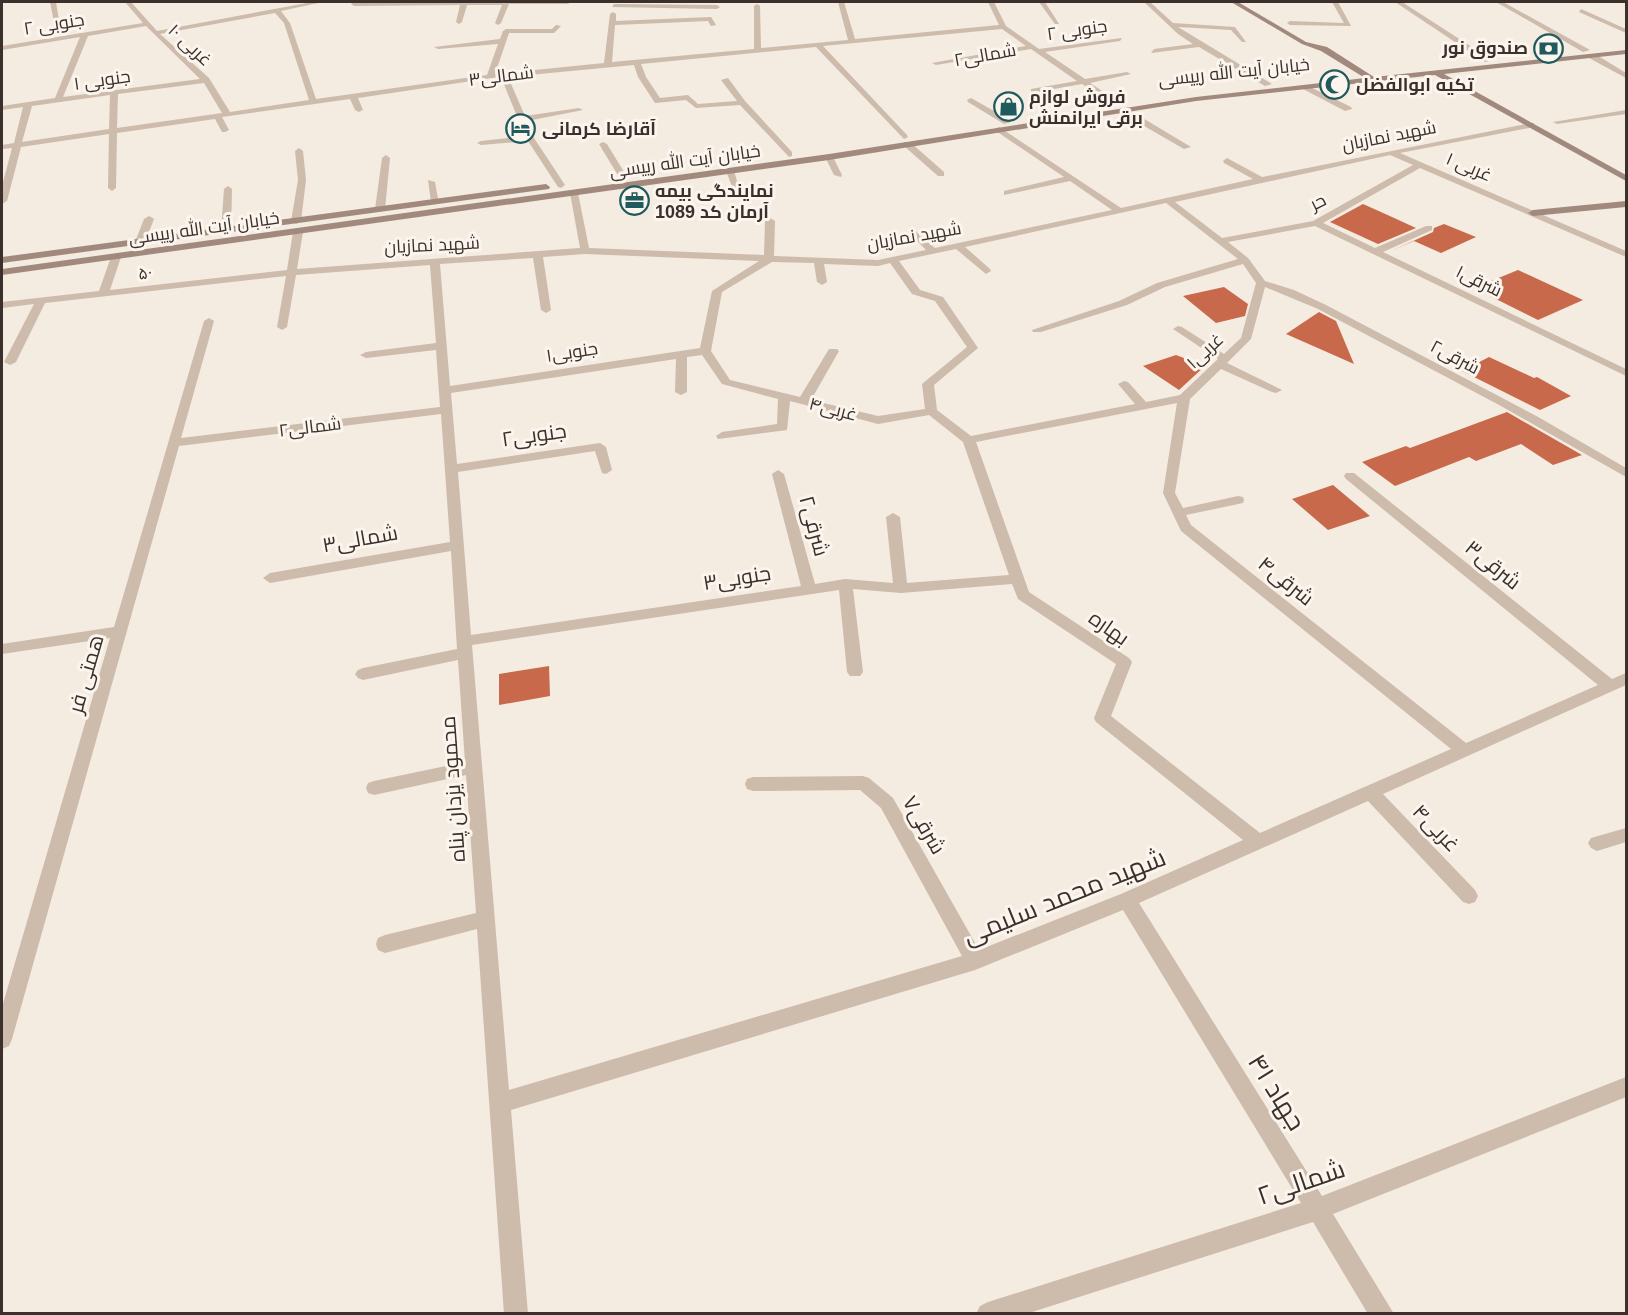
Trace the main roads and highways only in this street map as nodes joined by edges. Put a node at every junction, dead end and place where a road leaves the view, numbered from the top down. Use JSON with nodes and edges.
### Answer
{"nodes":[{"id":1,"x":1234,"y":2,"type":"edge"},
{"id":2,"x":1281,"y":17,"type":"dead end"},
{"id":3,"x":1305,"y":32,"type":"dead end"},
{"id":4,"x":1313,"y":37,"type":"dead end"},
{"id":5,"x":1626,"y":44,"type":"edge"},
{"id":6,"x":1324,"y":49,"type":"junction"},
{"id":7,"x":1626,"y":52,"type":"edge"},
{"id":8,"x":1589,"y":53,"type":"junction"},
{"id":9,"x":1437,"y":73,"type":"junction"},
{"id":10,"x":1365,"y":74,"type":"junction"},
{"id":11,"x":1373,"y":81,"type":"junction"},
{"id":12,"x":1119,"y":107,"type":"junction"},
{"id":13,"x":905,"y":140,"type":"junction"},
{"id":14,"x":1626,"y":178,"type":"edge"},
{"id":15,"x":436,"y":202,"type":"junction"},
{"id":16,"x":1626,"y":204,"type":"edge"},
{"id":17,"x":437,"y":213,"type":"junction"},
{"id":18,"x":1533,"y":213,"type":"road end"},
{"id":19,"x":2,"y":260,"type":"edge"},
{"id":20,"x":2,"y":272,"type":"edge"}],
"edges":[{"from":1,"to":6,"type":"main road"},
{"from":2,"to":3,"type":"main road"},
{"from":4,"to":6,"type":"main road"},
{"from":5,"to":8,"type":"main road"},
{"from":6,"to":10,"type":"main road"},
{"from":7,"to":8,"type":"main road"},
{"from":8,"to":9,"type":"main road","name":"خیابان آیت الله رییسی"},
{"from":8,"to":10,"type":"main road","name":"خیابان آیت الله رییسی"},
{"from":9,"to":11,"type":"main road","name":"خیابان آیت الله رییسی"},
{"from":9,"to":14,"type":"main road"},
{"from":10,"to":11,"type":"main road"},
{"from":10,"to":12,"type":"main road","name":"خیابان آیت الله رییسی"},
{"from":11,"to":12,"type":"main road","name":"خیابان آیت الله رییسی"},
{"from":12,"to":13,"type":"main road","name":"خیابان آیت الله رییسی"},
{"from":12,"to":13,"type":"main road","name":"خیابان آیت الله رییسی"},
{"from":13,"to":15,"type":"main road","name":"خیابان آیت الله رییسی"},
{"from":13,"to":17,"type":"main road","name":"خیابان آیت الله رییسی"},
{"from":15,"to":17,"type":"main road"},
{"from":15,"to":19,"type":"main road","name":"خیابان آیت الله رییسی"},
{"from":16,"to":18,"type":"main road"},
{"from":17,"to":20,"type":"main road","name":"خیابان آیت الله رییسی"}]}
